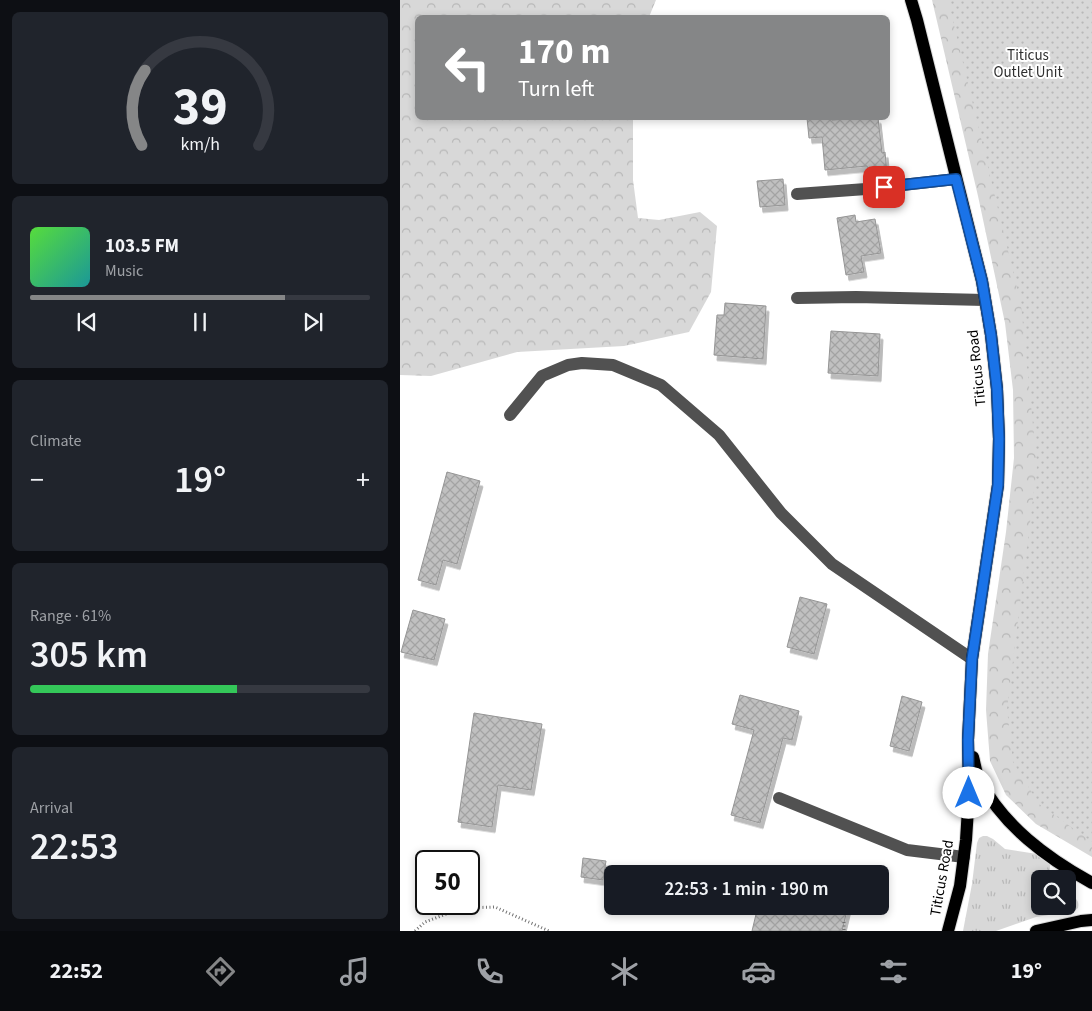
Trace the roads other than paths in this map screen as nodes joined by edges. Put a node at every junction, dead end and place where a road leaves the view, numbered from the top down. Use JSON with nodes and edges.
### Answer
{"nodes":[{"id":1,"x":911,"y":0,"type":"edge"},
{"id":2,"x":956,"y":179,"type":"junction"},
{"id":3,"x":798,"y":194,"type":"dead end"},
{"id":4,"x":797,"y":298,"type":"dead end"},
{"id":5,"x":985,"y":300,"type":"junction"},
{"id":6,"x":510,"y":414,"type":"dead end"},
{"id":7,"x":972,"y":659,"type":"junction"},
{"id":8,"x":968,"y":740,"type":"junction"},
{"id":9,"x":779,"y":798,"type":"dead end"},
{"id":10,"x":964,"y":856,"type":"junction"},
{"id":11,"x":1092,"y":883,"type":"edge"},
{"id":12,"x":1092,"y":920,"type":"edge"},
{"id":13,"x":948,"y":931,"type":"edge"},
{"id":14,"x":1036,"y":931,"type":"edge"}],
"edges":[{"from":1,"to":2,"type":"main road","name":"Titicus Road"},
{"from":2,"to":3,"type":"lane"},
{"from":2,"to":5,"type":"main road","name":"Titicus Road"},
{"from":4,"to":5,"type":"lane"},
{"from":5,"to":7,"type":"main road","name":"Titicus Road"},
{"from":6,"to":7,"type":"lane"},
{"from":7,"to":8,"type":"main road","name":"Titicus Road"},
{"from":8,"to":10,"type":"main road","name":"Titicus Road"},
{"from":8,"to":11,"type":"main road","name":"Titicus Road"},
{"from":9,"to":10,"type":"lane"},
{"from":10,"to":13,"type":"main road","name":"Titicus Road"},
{"from":12,"to":14,"type":"main road"}]}
